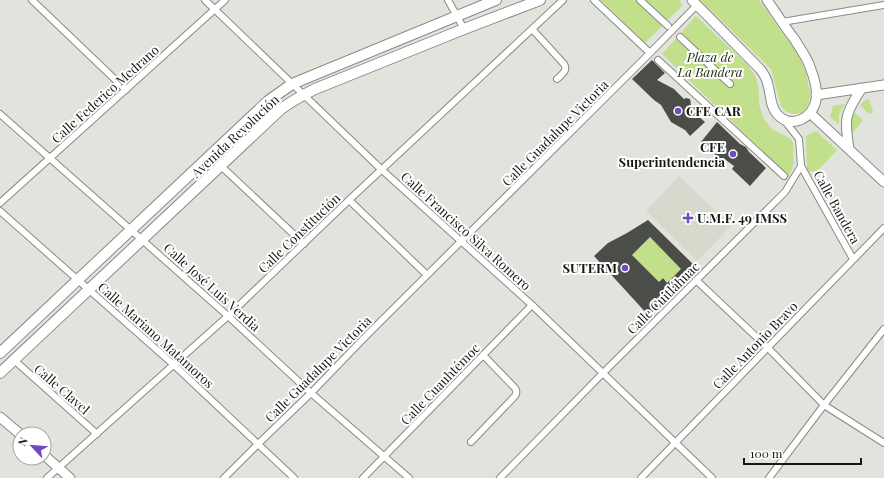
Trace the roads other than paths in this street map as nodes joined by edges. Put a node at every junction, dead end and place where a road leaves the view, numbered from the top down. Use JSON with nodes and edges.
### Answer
{"nodes":[{"id":1,"x":32,"y":0,"type":"edge"},
{"id":2,"x":205,"y":0,"type":"edge"},
{"id":3,"x":224,"y":0,"type":"edge"},
{"id":4,"x":448,"y":0,"type":"edge"},
{"id":5,"x":496,"y":0,"type":"edge"},
{"id":6,"x":540,"y":0,"type":"edge"},
{"id":7,"x":563,"y":0,"type":"edge"},
{"id":8,"x":594,"y":0,"type":"edge"},
{"id":9,"x":640,"y":0,"type":"edge"},
{"id":10,"x":766,"y":0,"type":"edge"},
{"id":11,"x":694,"y":2,"type":"edge"},
{"id":12,"x":884,"y":5,"type":"edge"},
{"id":13,"x":214,"y":9,"type":"junction"},
{"id":14,"x":457,"y":16,"type":"junction"},
{"id":15,"x":782,"y":22,"type":"junction"},
{"id":16,"x":668,"y":26,"type":"dead end"},
{"id":17,"x":464,"y":29,"type":"junction"},
{"id":18,"x":532,"y":29,"type":"junction"},
{"id":19,"x":680,"y":37,"type":"dead end"},
{"id":20,"x":650,"y":53,"type":"junction"},
{"id":21,"x":658,"y":60,"type":"dead end"},
{"id":22,"x":557,"y":78,"type":"dead end"},
{"id":23,"x":292,"y":84,"type":"junction"},
{"id":24,"x":730,"y":84,"type":"dead end"},
{"id":25,"x":884,"y":85,"type":"edge"},
{"id":26,"x":862,"y":88,"type":"junction"},
{"id":27,"x":126,"y":90,"type":"junction"},
{"id":28,"x":303,"y":94,"type":"junction"},
{"id":29,"x":816,"y":95,"type":"junction"},
{"id":30,"x":810,"y":113,"type":"junction"},
{"id":31,"x":0,"y":114,"type":"edge"},
{"id":32,"x":784,"y":120,"type":"junction"},
{"id":33,"x":849,"y":148,"type":"junction"},
{"id":34,"x":50,"y":159,"type":"junction"},
{"id":35,"x":221,"y":166,"type":"junction"},
{"id":36,"x":801,"y":166,"type":"junction"},
{"id":37,"x":382,"y":170,"type":"junction"},
{"id":38,"x":784,"y":176,"type":"dead end"},
{"id":39,"x":884,"y":182,"type":"edge"},
{"id":40,"x":349,"y":200,"type":"junction"},
{"id":41,"x":0,"y":203,"type":"edge"},
{"id":42,"x":0,"y":211,"type":"edge"},
{"id":43,"x":884,"y":228,"type":"edge"},
{"id":44,"x":131,"y":230,"type":"junction"},
{"id":45,"x":142,"y":240,"type":"junction"},
{"id":46,"x":461,"y":242,"type":"junction"},
{"id":47,"x":304,"y":244,"type":"junction"},
{"id":48,"x":853,"y":259,"type":"junction"},
{"id":49,"x":427,"y":275,"type":"junction"},
{"id":50,"x":78,"y":280,"type":"junction"},
{"id":51,"x":696,"y":280,"type":"junction"},
{"id":52,"x":89,"y":290,"type":"junction"},
{"id":53,"x":532,"y":305,"type":"junction"},
{"id":54,"x":228,"y":316,"type":"junction"},
{"id":55,"x":884,"y":329,"type":"edge"},
{"id":56,"x":768,"y":348,"type":"junction"},
{"id":57,"x":1,"y":351,"type":"edge"},
{"id":58,"x":483,"y":355,"type":"junction"},
{"id":59,"x":14,"y":360,"type":"junction"},
{"id":60,"x":174,"y":365,"type":"junction"},
{"id":61,"x":0,"y":373,"type":"edge"},
{"id":62,"x":603,"y":373,"type":"junction"},
{"id":63,"x":311,"y":393,"type":"junction"},
{"id":64,"x":824,"y":405,"type":"junction"},
{"id":65,"x":0,"y":417,"type":"edge"},
{"id":66,"x":12,"y":427,"type":"edge"},
{"id":67,"x":97,"y":434,"type":"junction"},
{"id":68,"x":471,"y":442,"type":"dead end"},
{"id":69,"x":675,"y":443,"type":"junction"},
{"id":70,"x":884,"y":443,"type":"edge"},
{"id":71,"x":258,"y":444,"type":"junction"},
{"id":72,"x":384,"y":456,"type":"junction"},
{"id":73,"x":52,"y":462,"type":"edge"},
{"id":74,"x":59,"y":468,"type":"junction"},
{"id":75,"x":47,"y":478,"type":"edge"},
{"id":76,"x":70,"y":478,"type":"edge"},
{"id":77,"x":224,"y":478,"type":"edge"},
{"id":78,"x":294,"y":478,"type":"edge"},
{"id":79,"x":363,"y":478,"type":"edge"},
{"id":80,"x":409,"y":478,"type":"edge"},
{"id":81,"x":500,"y":478,"type":"edge"},
{"id":82,"x":641,"y":478,"type":"edge"},
{"id":83,"x":712,"y":478,"type":"edge"},
{"id":84,"x":769,"y":478,"type":"edge"}],
"edges":[{"from":1,"to":27,"type":"street"},
{"from":2,"to":13,"type":"street","name":"Calle Francisco Silva Romero"},
{"from":3,"to":13,"type":"street","name":"Calle Federico Medrano"},
{"from":4,"to":14,"type":"street"},
{"from":5,"to":14,"type":"main road","name":"Avenida Revolución"},
{"from":6,"to":17,"type":"main road","name":"Avenida Revolución"},
{"from":7,"to":18,"type":"street","name":"Calle Constitución"},
{"from":8,"to":20,"type":"street"},
{"from":9,"to":16,"type":"street"},
{"from":10,"to":15,"type":"main road"},
{"from":11,"to":20,"type":"street","name":"Calle Guadalupe Victoria"},
{"from":11,"to":32,"type":"main road"},
{"from":12,"to":15,"type":"street"},
{"from":13,"to":23,"type":"street","name":"Calle Francisco Silva Romero"},
{"from":13,"to":27,"type":"street","name":"Calle Federico Medrano"},
{"from":14,"to":17,"type":"street"},
{"from":14,"to":23,"type":"main road","name":"Avenida Revolución"},
{"from":15,"to":29,"type":"main road"},
{"from":17,"to":28,"type":"main road","name":"Avenida Revolución"},
{"from":18,"to":22,"type":"street"},
{"from":18,"to":37,"type":"street","name":"Calle Constitución"},
{"from":19,"to":24,"type":"street"},
{"from":20,"to":46,"type":"street","name":"Calle Guadalupe Victoria"},
{"from":21,"to":38,"type":"street"},
{"from":23,"to":28,"type":"street","name":"Calle Francisco Silva Romero"},
{"from":23,"to":44,"type":"main road","name":"Avenida Revolución"},
{"from":25,"to":26,"type":"main road"},
{"from":26,"to":29,"type":"main road"},
{"from":26,"to":33,"type":"main road"},
{"from":27,"to":34,"type":"street","name":"Calle Federico Medrano"},
{"from":28,"to":35,"type":"main road","name":"Avenida Revolución"},
{"from":28,"to":37,"type":"street","name":"Calle Francisco Silva Romero"},
{"from":29,"to":30,"type":"main road"},
{"from":30,"to":32,"type":"main road"},
{"from":30,"to":33,"type":"main road"},
{"from":31,"to":34,"type":"street","name":"Calle José Luis Verdia"},
{"from":32,"to":36,"type":"street"},
{"from":33,"to":39,"type":"main road"},
{"from":34,"to":41,"type":"street","name":"Calle Federico Medrano"},
{"from":34,"to":44,"type":"street","name":"Calle José Luis Verdia"},
{"from":35,"to":45,"type":"main road","name":"Avenida Revolución"},
{"from":35,"to":47,"type":"street"},
{"from":36,"to":48,"type":"street","name":"Calle Bandera"},
{"from":36,"to":51,"type":"street","name":"Calle Cuitláhuac"},
{"from":37,"to":40,"type":"street","name":"Calle Constitución"},
{"from":37,"to":46,"type":"street","name":"Calle Francisco Silva Romero"},
{"from":40,"to":47,"type":"street","name":"Calle Constitución"},
{"from":40,"to":49,"type":"street"},
{"from":42,"to":50,"type":"street","name":"Calle Mariano Matamoros"},
{"from":43,"to":48,"type":"street","name":"Calle Antonio Bravo"},
{"from":44,"to":45,"type":"street","name":"Calle José Luis Verdia"},
{"from":44,"to":50,"type":"main road","name":"Avenida Revolución"},
{"from":45,"to":52,"type":"main road","name":"Avenida Revolución"},
{"from":45,"to":54,"type":"street","name":"Calle José Luis Verdia"},
{"from":46,"to":49,"type":"street","name":"Calle Guadalupe Victoria"},
{"from":46,"to":53,"type":"street","name":"Calle Francisco Silva Romero"},
{"from":47,"to":54,"type":"street","name":"Calle Constitución"},
{"from":48,"to":56,"type":"street","name":"Calle Antonio Bravo"},
{"from":49,"to":63,"type":"street","name":"Calle Guadalupe Victoria"},
{"from":50,"to":52,"type":"street","name":"Calle Mariano Matamoros"},
{"from":50,"to":57,"type":"main road","name":"Avenida Revolución"},
{"from":51,"to":56,"type":"street"},
{"from":51,"to":62,"type":"street","name":"Calle Cuitláhuac"},
{"from":52,"to":59,"type":"main road","name":"Avenida Revolución"},
{"from":52,"to":60,"type":"street","name":"Calle Mariano Matamoros"},
{"from":53,"to":58,"type":"street","name":"Calle Cuauhtémoc"},
{"from":53,"to":62,"type":"street","name":"Calle Francisco Silva Romero"},
{"from":54,"to":60,"type":"street","name":"Calle Constitución"},
{"from":54,"to":63,"type":"street","name":"Calle José Luis Verdia"},
{"from":55,"to":64,"type":"street"},
{"from":56,"to":64,"type":"street"},
{"from":56,"to":69,"type":"street","name":"Calle Antonio Bravo"},
{"from":58,"to":68,"type":"street"},
{"from":58,"to":72,"type":"street","name":"Calle Cuauhtémoc"},
{"from":59,"to":61,"type":"main road","name":"Avenida Revolución"},
{"from":59,"to":67,"type":"street","name":"Calle Clavel"},
{"from":60,"to":67,"type":"street","name":"Calle Constitución"},
{"from":60,"to":71,"type":"street","name":"Calle Mariano Matamoros"},
{"from":62,"to":69,"type":"street","name":"Calle Francisco Silva Romero"},
{"from":62,"to":81,"type":"street","name":"Calle Cuitláhuac"},
{"from":63,"to":71,"type":"street","name":"Calle Guadalupe Victoria"},
{"from":63,"to":72,"type":"street","name":"Calle José Luis Verdia"},
{"from":64,"to":70,"type":"street"},
{"from":64,"to":84,"type":"street"},
{"from":65,"to":66,"type":"main road"},
{"from":67,"to":74,"type":"street","name":"Calle Constitución"},
{"from":69,"to":82,"type":"street","name":"Calle Antonio Bravo"},
{"from":69,"to":83,"type":"street","name":"Calle Francisco Silva Romero"},
{"from":71,"to":77,"type":"street","name":"Calle Guadalupe Victoria"},
{"from":71,"to":78,"type":"street","name":"Calle Mariano Matamoros"},
{"from":72,"to":79,"type":"street","name":"Calle Cuauhtémoc"},
{"from":72,"to":80,"type":"street","name":"Calle José Luis Verdia"},
{"from":73,"to":74,"type":"main road"},
{"from":74,"to":75,"type":"street","name":"Calle Constitución"},
{"from":74,"to":76,"type":"main road"}]}
